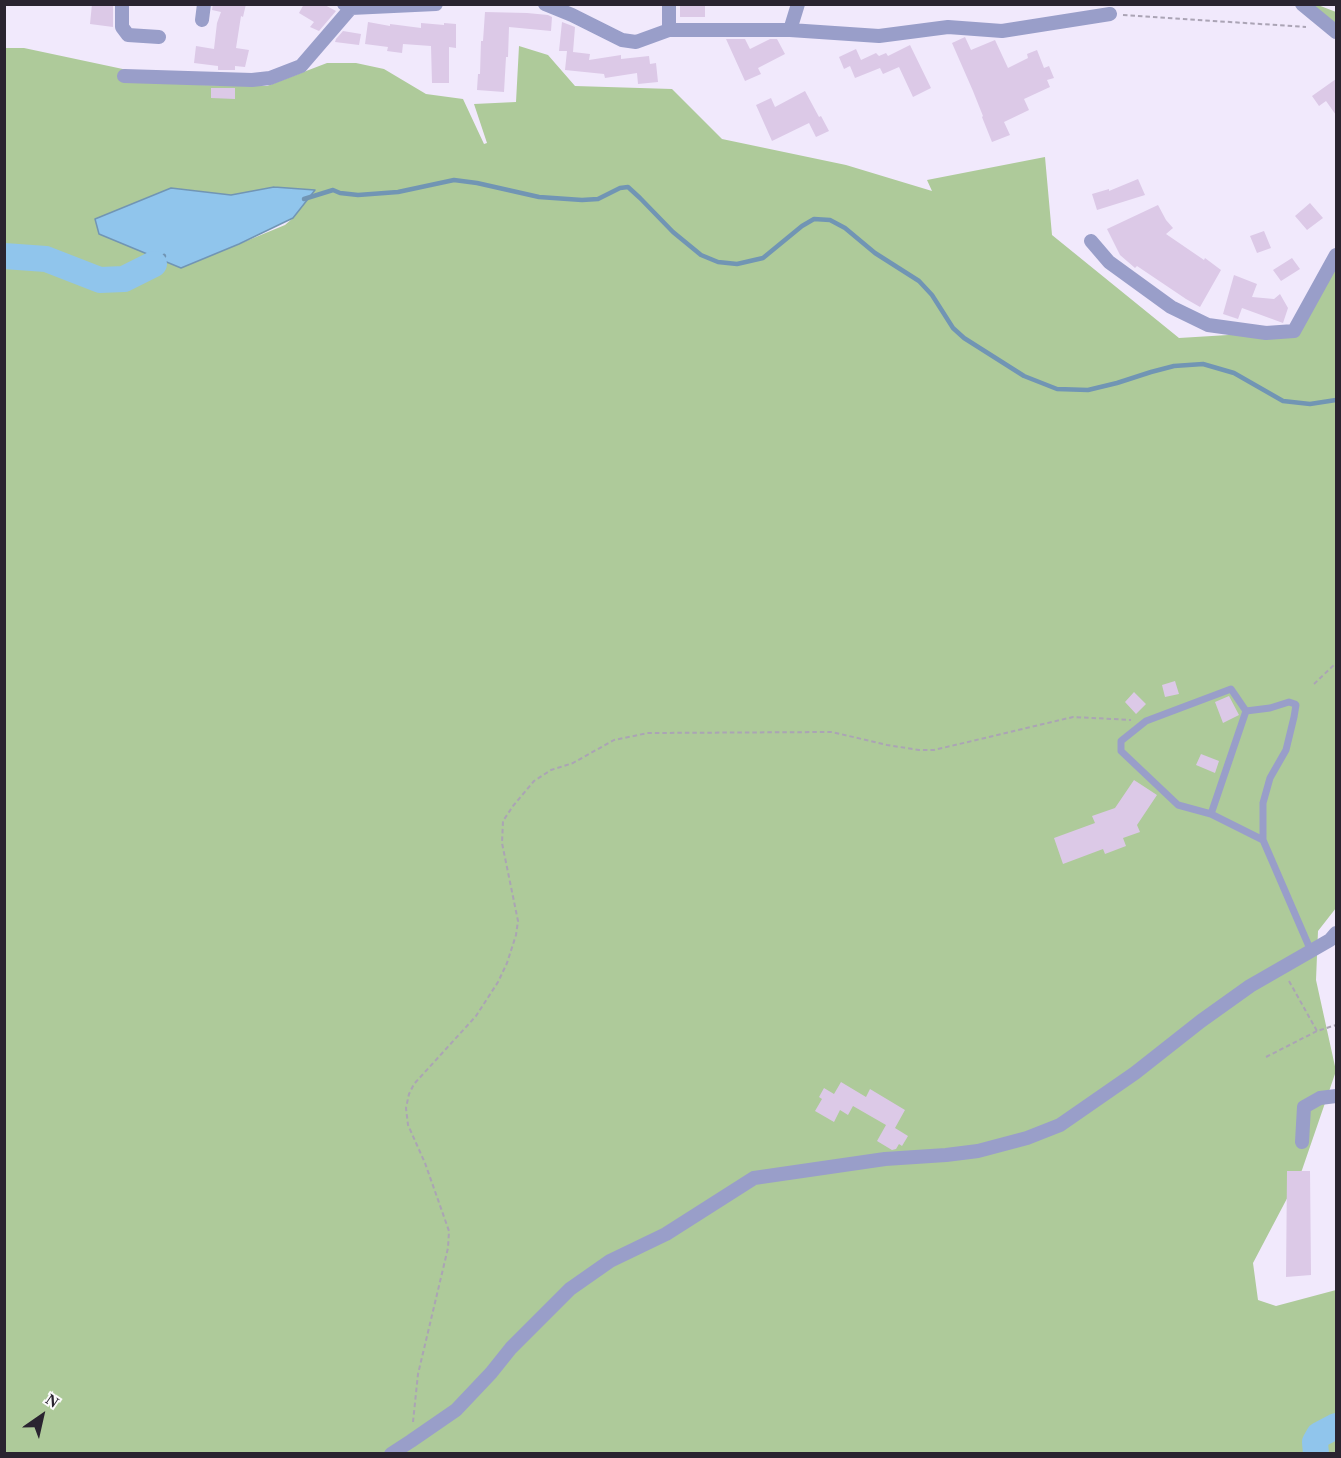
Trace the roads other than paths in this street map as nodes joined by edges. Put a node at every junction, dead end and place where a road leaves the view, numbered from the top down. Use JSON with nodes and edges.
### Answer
{"nodes":[{"id":1,"x":122,"y":4,"type":"edge"},
{"id":2,"x":204,"y":4,"type":"edge"},
{"id":3,"x":436,"y":4,"type":"edge"},
{"id":4,"x":545,"y":4,"type":"edge"},
{"id":5,"x":669,"y":4,"type":"edge"},
{"id":6,"x":798,"y":4,"type":"edge"},
{"id":7,"x":1302,"y":4,"type":"edge"},
{"id":8,"x":355,"y":6,"type":"edge"},
{"id":9,"x":1110,"y":14,"type":"road end"},
{"id":10,"x":202,"y":20,"type":"dead end"},
{"id":11,"x":669,"y":30,"type":"junction"},
{"id":12,"x":790,"y":30,"type":"junction"},
{"id":13,"x":1336,"y":32,"type":"edge"},
{"id":14,"x":159,"y":38,"type":"dead end"},
{"id":15,"x":124,"y":75,"type":"dead end"},
{"id":16,"x":1091,"y":241,"type":"dead end"},
{"id":17,"x":1336,"y":255,"type":"edge"},
{"id":18,"x":1246,"y":711,"type":"junction"},
{"id":19,"x":1211,"y":814,"type":"junction"},
{"id":20,"x":1263,"y":840,"type":"junction"},
{"id":21,"x":1336,"y":933,"type":"edge"},
{"id":22,"x":1311,"y":951,"type":"junction"},
{"id":23,"x":1336,"y":1096,"type":"edge"},
{"id":24,"x":1302,"y":1142,"type":"dead end"},
{"id":25,"x":391,"y":1454,"type":"edge"}],
"edges":[{"from":1,"to":14,"type":"street"},
{"from":2,"to":10,"type":"street"},
{"from":3,"to":8,"type":"street"},
{"from":4,"to":11,"type":"street"},
{"from":5,"to":11,"type":"street"},
{"from":6,"to":12,"type":"street"},
{"from":7,"to":13,"type":"street"},
{"from":8,"to":15,"type":"street"},
{"from":9,"to":12,"type":"street"},
{"from":11,"to":12,"type":"street"},
{"from":16,"to":17,"type":"street"},
{"from":18,"to":19,"type":"lane"},
{"from":18,"to":19,"type":"lane"},
{"from":18,"to":20,"type":"lane"},
{"from":19,"to":20,"type":"lane"},
{"from":20,"to":22,"type":"lane"},
{"from":21,"to":22,"type":"street"},
{"from":22,"to":25,"type":"street"},
{"from":23,"to":24,"type":"street"}]}
